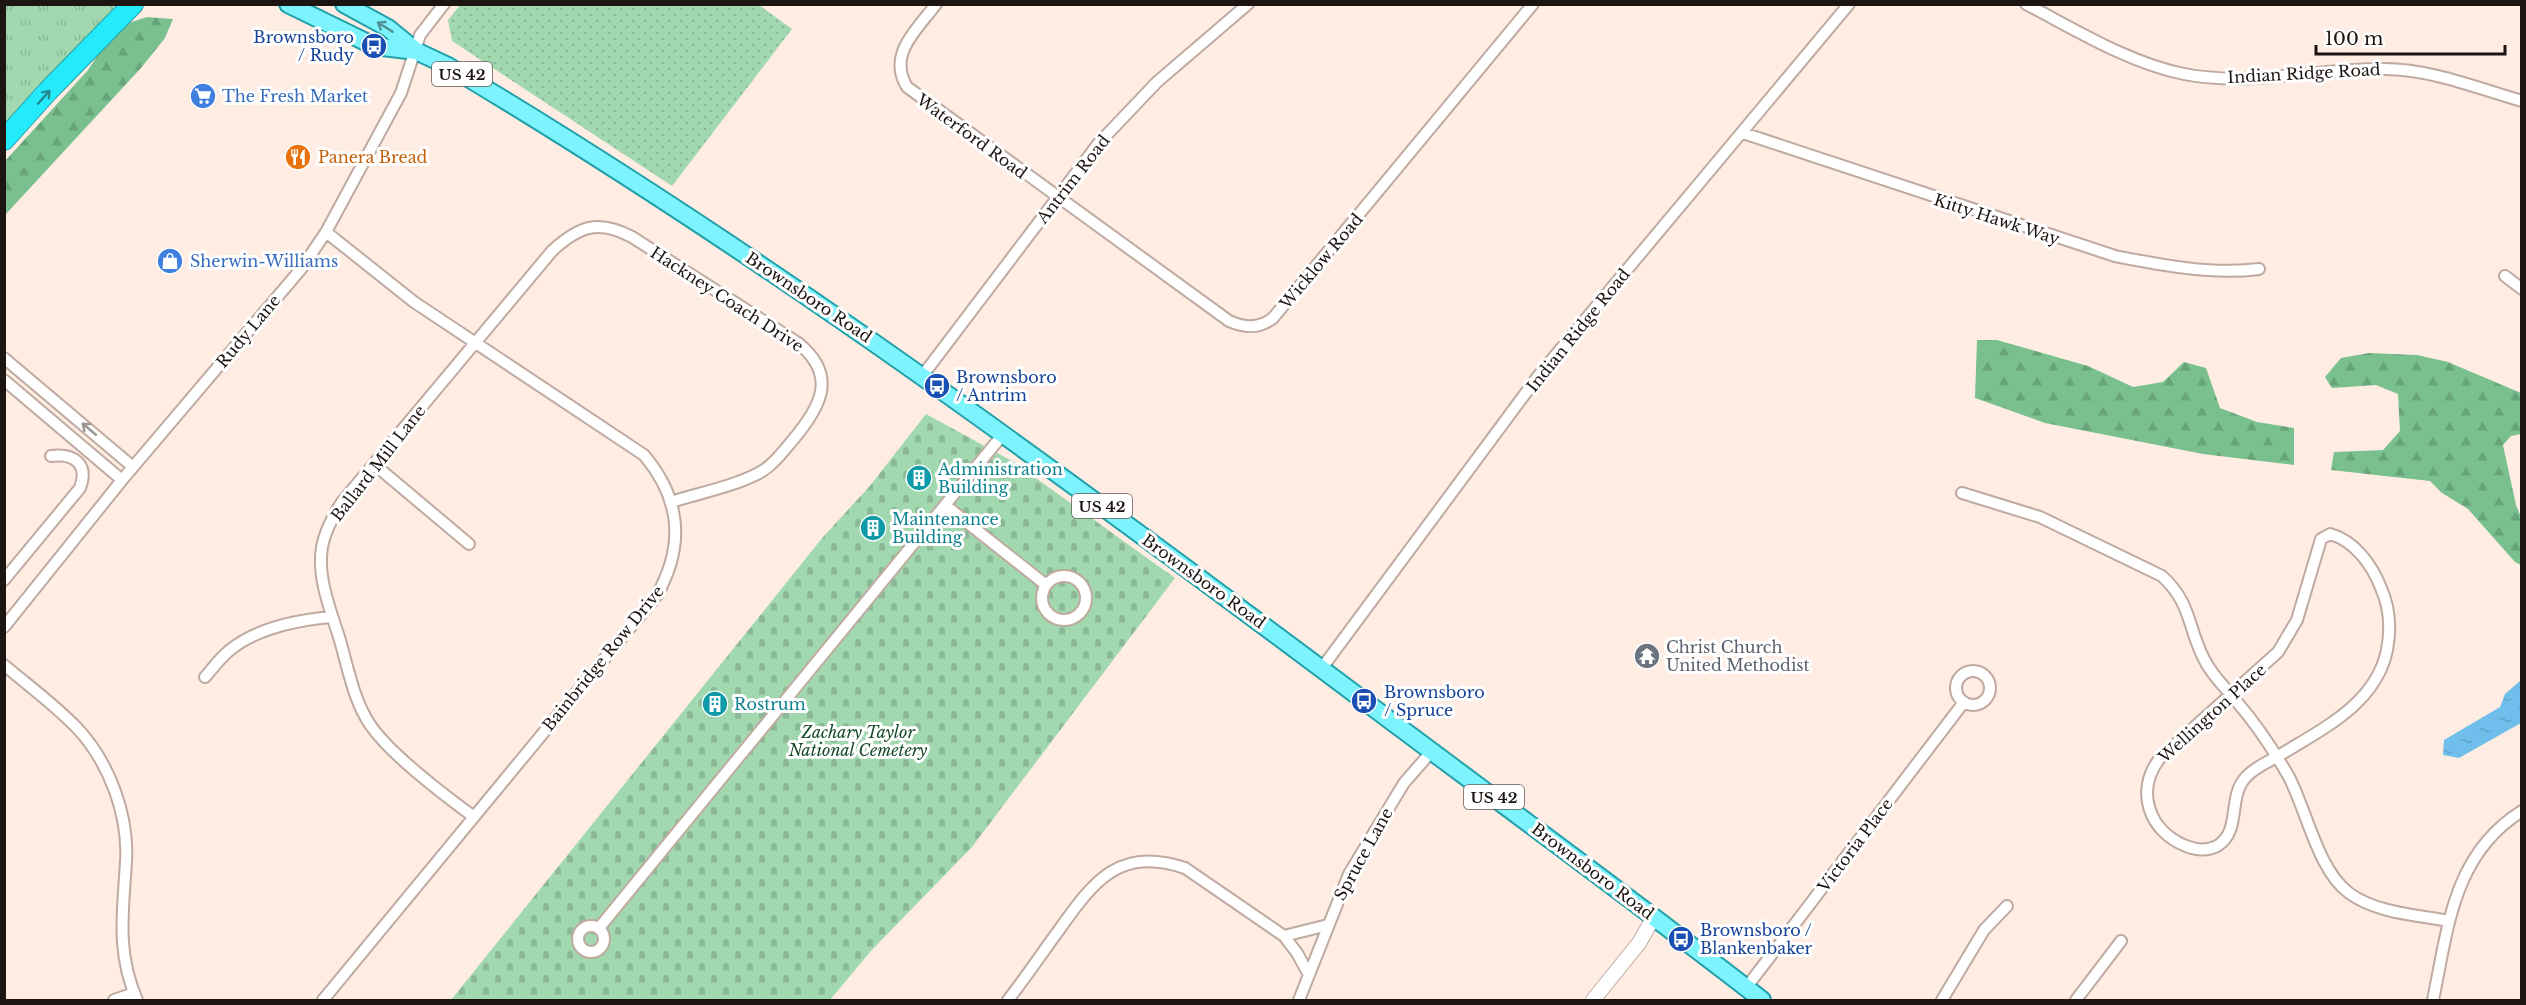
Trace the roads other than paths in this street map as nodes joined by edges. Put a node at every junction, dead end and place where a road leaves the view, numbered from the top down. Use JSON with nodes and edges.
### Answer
{"nodes":[{"id":1,"x":288,"y":4,"type":"edge"},
{"id":2,"x":344,"y":4,"type":"edge"},
{"id":3,"x":444,"y":4,"type":"edge"},
{"id":4,"x":936,"y":4,"type":"edge"},
{"id":5,"x":1248,"y":4,"type":"edge"},
{"id":6,"x":1533,"y":4,"type":"edge"},
{"id":7,"x":1849,"y":4,"type":"edge"},
{"id":8,"x":2026,"y":4,"type":"edge"},
{"id":9,"x":129,"y":7,"type":"edge"},
{"id":10,"x":416,"y":51,"type":"junction"},
{"id":11,"x":2522,"y":102,"type":"edge"},
{"id":12,"x":1743,"y":133,"type":"junction"},
{"id":13,"x":4,"y":140,"type":"edge"},
{"id":14,"x":1058,"y":197,"type":"junction"},
{"id":15,"x":590,"y":227,"type":"joint"},
{"id":16,"x":326,"y":232,"type":"junction"},
{"id":17,"x":2259,"y":269,"type":"dead end"},
{"id":18,"x":2505,"y":276,"type":"dead end"},
{"id":19,"x":2522,"y":289,"type":"edge"},
{"id":20,"x":475,"y":342,"type":"junction"},
{"id":21,"x":4,"y":358,"type":"edge"},
{"id":22,"x":923,"y":375,"type":"junction"},
{"id":23,"x":4,"y":380,"type":"edge"},
{"id":24,"x":1004,"y":434,"type":"junction"},
{"id":25,"x":51,"y":456,"type":"dead end"},
{"id":26,"x":375,"y":465,"type":"junction"},
{"id":27,"x":133,"y":467,"type":"junction"},
{"id":28,"x":122,"y":480,"type":"junction"},
{"id":29,"x":1962,"y":493,"type":"dead end"},
{"id":30,"x":671,"y":502,"type":"junction"},
{"id":31,"x":945,"y":505,"type":"junction"},
{"id":32,"x":469,"y":544,"type":"dead end"},
{"id":33,"x":4,"y":580,"type":"edge"},
{"id":34,"x":1046,"y":585,"type":"junction"},
{"id":35,"x":332,"y":616,"type":"junction"},
{"id":36,"x":4,"y":627,"type":"edge"},
{"id":37,"x":4,"y":665,"type":"edge"},
{"id":38,"x":1322,"y":668,"type":"junction"},
{"id":39,"x":205,"y":677,"type":"dead end"},
{"id":40,"x":2231,"y":695,"type":"junction"},
{"id":41,"x":1964,"y":702,"type":"dead end"},
{"id":42,"x":1432,"y":751,"type":"junction"},
{"id":43,"x":2277,"y":756,"type":"junction"},
{"id":44,"x":2522,"y":811,"type":"edge"},
{"id":45,"x":474,"y":817,"type":"junction"},
{"id":46,"x":2007,"y":906,"type":"dead end"},
{"id":47,"x":1654,"y":917,"type":"junction"},
{"id":48,"x":2449,"y":921,"type":"junction"},
{"id":49,"x":1328,"y":925,"type":"junction"},
{"id":50,"x":599,"y":928,"type":"dead end"},
{"id":51,"x":1284,"y":936,"type":"junction"},
{"id":52,"x":2121,"y":941,"type":"dead end"},
{"id":53,"x":1309,"y":975,"type":"junction"},
{"id":54,"x":1746,"y":988,"type":"junction"},
{"id":55,"x":136,"y":997,"type":"edge"},
{"id":56,"x":114,"y":1000,"type":"edge"},
{"id":57,"x":322,"y":1000,"type":"edge"},
{"id":58,"x":1008,"y":1000,"type":"edge"},
{"id":59,"x":1299,"y":1000,"type":"edge"},
{"id":60,"x":1593,"y":1000,"type":"edge"},
{"id":61,"x":1762,"y":1000,"type":"edge"},
{"id":62,"x":1942,"y":1000,"type":"edge"},
{"id":63,"x":2076,"y":1000,"type":"edge"},
{"id":64,"x":2433,"y":1000,"type":"edge"}],
"edges":[{"from":1,"to":10,"type":"main road","name":"Brownsboro Road","number":"US 42"},
{"from":10,"to":2,"type":"main road","name":"Brownsboro Road","number":"US 42","one_way":true},
{"from":3,"to":10,"type":"street","name":"Rudy Lane"},
{"from":4,"to":14,"type":"street","name":"Waterford Road"},
{"from":5,"to":14,"type":"street","name":"Antrim Road"},
{"from":6,"to":14,"type":"street","name":"Wicklow Road"},
{"from":7,"to":12,"type":"street","name":"Indian Ridge Road"},
{"from":8,"to":11,"type":"street","name":"Indian Ridge Road"},
{"from":13,"to":9,"type":"highway","one_way":true},
{"from":10,"to":16,"type":"street","name":"Rudy Lane"},
{"from":10,"to":22,"type":"main road","name":"Brownsboro Road","number":"US 42"},
{"from":12,"to":17,"type":"street","name":"Kitty Hawk Way"},
{"from":12,"to":38,"type":"street","name":"Indian Ridge Road"},
{"from":14,"to":22,"type":"street","name":"Antrim Road"},
{"from":15,"to":20,"type":"street","name":"Ballard Mill Lane"},
{"from":15,"to":30,"type":"street","name":"Hackney Coach Drive"},
{"from":16,"to":20,"type":"street","name":"Bainbridge Row Drive"},
{"from":16,"to":27,"type":"street","name":"Rudy Lane"},
{"from":18,"to":19,"type":"street"},
{"from":20,"to":26,"type":"street","name":"Ballard Mill Lane"},
{"from":20,"to":30,"type":"street","name":"Bainbridge Row Drive"},
{"from":27,"to":21,"type":"street","one_way":true},
{"from":22,"to":24,"type":"main road","name":"Brownsboro Road","number":"US 42"},
{"from":23,"to":28,"type":"street"},
{"from":24,"to":31,"type":"street"},
{"from":24,"to":38,"type":"main road","name":"Brownsboro Road","number":"US 42"},
{"from":25,"to":33,"type":"street"},
{"from":26,"to":32,"type":"street"},
{"from":26,"to":35,"type":"street","name":"Ballard Mill Lane"},
{"from":27,"to":28,"type":"street","name":"Rudy Lane"},
{"from":28,"to":36,"type":"street","name":"Rudy Lane"},
{"from":29,"to":40,"type":"street"},
{"from":30,"to":45,"type":"street","name":"Bainbridge Row Drive"},
{"from":31,"to":34,"type":"street"},
{"from":31,"to":50,"type":"street"},
{"from":34,"to":34,"type":"street"},
{"from":35,"to":39,"type":"street"},
{"from":35,"to":45,"type":"street","name":"Ballard Mill Lane"},
{"from":37,"to":55,"type":"street"},
{"from":38,"to":42,"type":"main road","name":"Brownsboro Road","number":"US 42"},
{"from":40,"to":43,"type":"street"},
{"from":40,"to":43,"type":"street","name":"Wellington Place"},
{"from":40,"to":43,"type":"street","name":"Wellington Place"},
{"from":41,"to":54,"type":"street","name":"Victoria Place"},
{"from":42,"to":47,"type":"main road","name":"Brownsboro Road","number":"US 42"},
{"from":42,"to":49,"type":"street","name":"Spruce Lane"},
{"from":43,"to":48,"type":"street"},
{"from":44,"to":48,"type":"street"},
{"from":45,"to":57,"type":"street","name":"Bainbridge Row Drive"},
{"from":46,"to":62,"type":"street"},
{"from":47,"to":54,"type":"main road","name":"Brownsboro Road","number":"US 42"},
{"from":47,"to":60,"type":"street"},
{"from":48,"to":64,"type":"street"},
{"from":49,"to":51,"type":"street"},
{"from":49,"to":53,"type":"street","name":"Spruce Lane"},
{"from":51,"to":53,"type":"street"},
{"from":51,"to":58,"type":"street"},
{"from":52,"to":63,"type":"street"},
{"from":53,"to":59,"type":"street","name":"Spruce Lane"},
{"from":54,"to":61,"type":"main road","name":"Brownsboro Road","number":"US 42"},
{"from":55,"to":56,"type":"street"}]}
